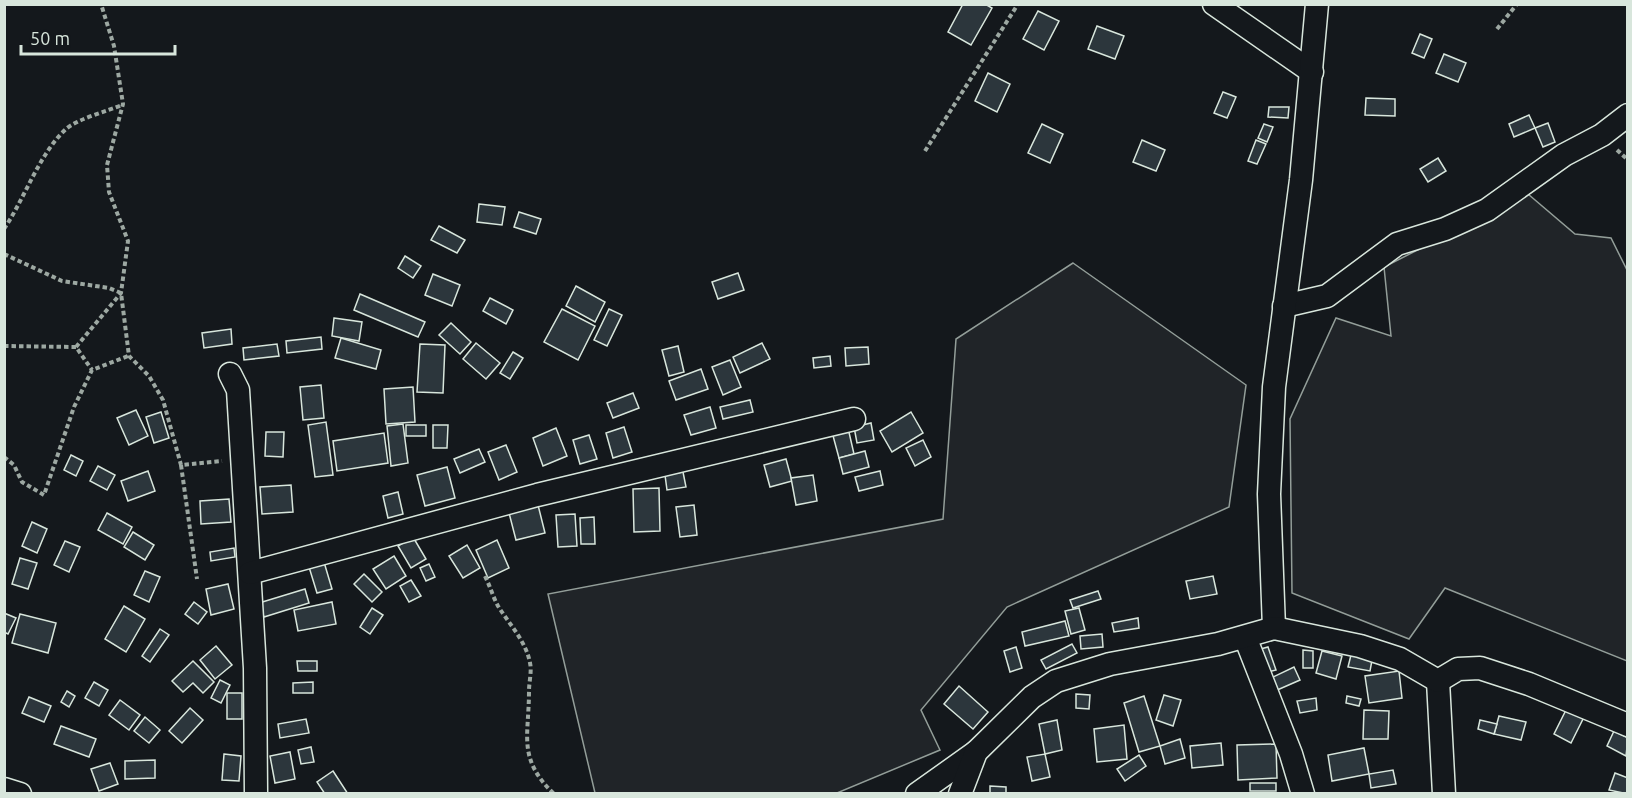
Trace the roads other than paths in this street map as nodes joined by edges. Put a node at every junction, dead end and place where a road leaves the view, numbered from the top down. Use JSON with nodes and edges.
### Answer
{"nodes":[{"id":1,"x":1214,"y":4,"type":"edge"},
{"id":2,"x":1317,"y":4,"type":"edge"},
{"id":3,"x":1312,"y":72,"type":"junction"},
{"id":4,"x":1628,"y":115,"type":"edge"},
{"id":5,"x":1284,"y":306,"type":"junction"},
{"id":6,"x":230,"y":374,"type":"dead end"},
{"id":7,"x":855,"y":419,"type":"dead end"},
{"id":8,"x":250,"y":573,"type":"junction"},
{"id":9,"x":1274,"y":628,"type":"junction"},
{"id":10,"x":1245,"y":637,"type":"junction"},
{"id":11,"x":1438,"y":681,"type":"junction"},
{"id":12,"x":1628,"y":725,"type":"edge"},
{"id":13,"x":976,"y":752,"type":"junction"},
{"id":14,"x":4,"y":789,"type":"edge"},
{"id":15,"x":20,"y":794,"type":"edge"},
{"id":16,"x":256,"y":794,"type":"edge"},
{"id":17,"x":917,"y":794,"type":"edge"},
{"id":18,"x":960,"y":794,"type":"edge"},
{"id":19,"x":1303,"y":794,"type":"edge"},
{"id":20,"x":1444,"y":794,"type":"edge"}],
"edges":[{"from":1,"to":3,"type":"street"},
{"from":2,"to":3,"type":"street"},
{"from":3,"to":5,"type":"street"},
{"from":4,"to":5,"type":"street"},
{"from":5,"to":9,"type":"street"},
{"from":6,"to":8,"type":"street"},
{"from":7,"to":8,"type":"street"},
{"from":8,"to":16,"type":"street"},
{"from":9,"to":10,"type":"street"},
{"from":9,"to":11,"type":"street"},
{"from":10,"to":13,"type":"street"},
{"from":10,"to":19,"type":"street"},
{"from":11,"to":12,"type":"street"},
{"from":11,"to":20,"type":"street"},
{"from":13,"to":17,"type":"street"},
{"from":13,"to":18,"type":"street"},
{"from":14,"to":15,"type":"street"}]}
